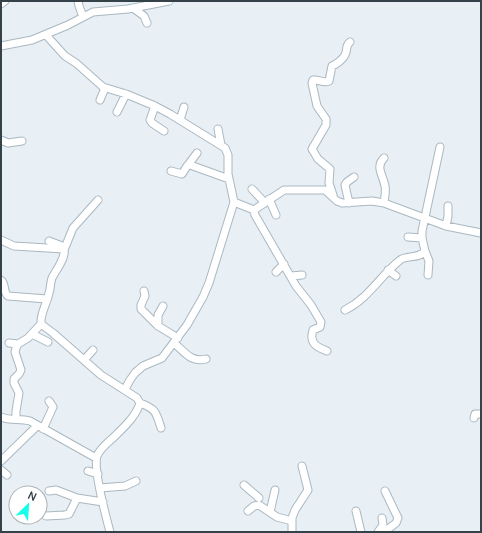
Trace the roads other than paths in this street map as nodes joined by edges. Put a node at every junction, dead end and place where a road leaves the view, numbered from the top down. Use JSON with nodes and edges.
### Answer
{"nodes":[{"id":1,"x":5,"y":1,"type":"edge"},
{"id":2,"x":78,"y":1,"type":"edge"},
{"id":3,"x":169,"y":1,"type":"edge"},
{"id":4,"x":158,"y":2,"type":"edge"},
{"id":5,"x":1,"y":4,"type":"edge"},
{"id":6,"x":133,"y":8,"type":"junction"},
{"id":7,"x":83,"y":17,"type":"junction"},
{"id":8,"x":147,"y":23,"type":"dead end"},
{"id":9,"x":46,"y":35,"type":"junction"},
{"id":10,"x":350,"y":42,"type":"dead end"},
{"id":11,"x":1,"y":46,"type":"edge"},
{"id":12,"x":105,"y":88,"type":"junction"},
{"id":13,"x":126,"y":94,"type":"junction"},
{"id":14,"x":100,"y":100,"type":"dead end"},
{"id":15,"x":155,"y":106,"type":"junction"},
{"id":16,"x":184,"y":107,"type":"dead end"},
{"id":17,"x":117,"y":112,"type":"dead end"},
{"id":18,"x":180,"y":120,"type":"junction"},
{"id":19,"x":218,"y":129,"type":"dead end"},
{"id":20,"x":164,"y":131,"type":"dead end"},
{"id":21,"x":1,"y":140,"type":"edge"},
{"id":22,"x":22,"y":141,"type":"dead end"},
{"id":23,"x":221,"y":145,"type":"junction"},
{"id":24,"x":440,"y":147,"type":"dead end"},
{"id":25,"x":198,"y":153,"type":"dead end"},
{"id":26,"x":384,"y":158,"type":"dead end"},
{"id":27,"x":188,"y":165,"type":"junction"},
{"id":28,"x":171,"y":171,"type":"dead end"},
{"id":29,"x":354,"y":177,"type":"dead end"},
{"id":30,"x":229,"y":179,"type":"junction"},
{"id":31,"x":252,"y":189,"type":"dead end"},
{"id":32,"x":333,"y":197,"type":"junction"},
{"id":33,"x":98,"y":200,"type":"dead end"},
{"id":34,"x":267,"y":201,"type":"junction"},
{"id":35,"x":234,"y":202,"type":"junction"},
{"id":36,"x":349,"y":203,"type":"junction"},
{"id":37,"x":384,"y":203,"type":"junction"},
{"id":38,"x":448,"y":206,"type":"dead end"},
{"id":39,"x":254,"y":210,"type":"junction"},
{"id":40,"x":276,"y":215,"type":"dead end"},
{"id":41,"x":424,"y":217,"type":"junction"},
{"id":42,"x":446,"y":226,"type":"junction"},
{"id":43,"x":481,"y":233,"type":"edge"},
{"id":44,"x":408,"y":237,"type":"dead end"},
{"id":45,"x":422,"y":238,"type":"junction"},
{"id":46,"x":1,"y":240,"type":"edge"},
{"id":47,"x":49,"y":241,"type":"dead end"},
{"id":48,"x":65,"y":249,"type":"junction"},
{"id":49,"x":425,"y":251,"type":"junction"},
{"id":50,"x":284,"y":264,"type":"junction"},
{"id":51,"x":388,"y":270,"type":"junction"},
{"id":52,"x":276,"y":272,"type":"dead end"},
{"id":53,"x":61,"y":274,"type":"dead end"},
{"id":54,"x":302,"y":275,"type":"dead end"},
{"id":55,"x":428,"y":275,"type":"dead end"},
{"id":56,"x":291,"y":276,"type":"junction"},
{"id":57,"x":396,"y":276,"type":"dead end"},
{"id":58,"x":52,"y":277,"type":"junction"},
{"id":59,"x":1,"y":280,"type":"edge"},
{"id":60,"x":144,"y":291,"type":"dead end"},
{"id":61,"x":47,"y":299,"type":"junction"},
{"id":62,"x":163,"y":306,"type":"dead end"},
{"id":63,"x":346,"y":310,"type":"dead end"},
{"id":64,"x":41,"y":324,"type":"junction"},
{"id":65,"x":158,"y":326,"type":"junction"},
{"id":66,"x":32,"y":334,"type":"junction"},
{"id":67,"x":176,"y":340,"type":"junction"},
{"id":68,"x":48,"y":342,"type":"dead end"},
{"id":69,"x":9,"y":343,"type":"dead end"},
{"id":70,"x":18,"y":344,"type":"junction"},
{"id":71,"x":93,"y":350,"type":"dead end"},
{"id":72,"x":327,"y":351,"type":"dead end"},
{"id":73,"x":84,"y":360,"type":"junction"},
{"id":74,"x":206,"y":360,"type":"dead end"},
{"id":75,"x":125,"y":389,"type":"junction"},
{"id":76,"x":49,"y":401,"type":"dead end"},
{"id":77,"x":140,"y":403,"type":"junction"},
{"id":78,"x":481,"y":414,"type":"edge"},
{"id":79,"x":1,"y":417,"type":"edge"},
{"id":80,"x":474,"y":418,"type":"dead end"},
{"id":81,"x":16,"y":419,"type":"junction"},
{"id":82,"x":40,"y":427,"type":"junction"},
{"id":83,"x":161,"y":428,"type":"dead end"},
{"id":84,"x":96,"y":458,"type":"junction"},
{"id":85,"x":1,"y":462,"type":"edge"},
{"id":86,"x":302,"y":466,"type":"dead end"},
{"id":87,"x":1,"y":470,"type":"edge"},
{"id":88,"x":88,"y":471,"type":"dead end"},
{"id":89,"x":98,"y":474,"type":"junction"},
{"id":90,"x":7,"y":475,"type":"dead end"},
{"id":91,"x":136,"y":481,"type":"dead end"},
{"id":92,"x":244,"y":486,"type":"dead end"},
{"id":93,"x":100,"y":488,"type":"junction"},
{"id":94,"x":275,"y":490,"type":"dead end"},
{"id":95,"x":49,"y":491,"type":"dead end"},
{"id":96,"x":262,"y":491,"type":"dead end"},
{"id":97,"x":385,"y":491,"type":"dead end"},
{"id":98,"x":78,"y":498,"type":"junction"},
{"id":99,"x":103,"y":502,"type":"junction"},
{"id":100,"x":259,"y":502,"type":"junction"},
{"id":101,"x":248,"y":511,"type":"dead end"},
{"id":102,"x":356,"y":511,"type":"dead end"},
{"id":103,"x":270,"y":512,"type":"junction"},
{"id":104,"x":48,"y":516,"type":"edge"},
{"id":105,"x":382,"y":518,"type":"dead end"},
{"id":106,"x":292,"y":521,"type":"junction"},
{"id":107,"x":110,"y":532,"type":"edge"},
{"id":108,"x":292,"y":532,"type":"edge"},
{"id":109,"x":361,"y":532,"type":"edge"},
{"id":110,"x":378,"y":532,"type":"edge"},
{"id":111,"x":384,"y":532,"type":"edge"}],
"edges":[{"from":1,"to":5,"type":"street"},
{"from":2,"to":7,"type":"street"},
{"from":3,"to":4,"type":"street"},
{"from":4,"to":6,"type":"street"},
{"from":6,"to":7,"type":"street"},
{"from":6,"to":8,"type":"street"},
{"from":7,"to":9,"type":"street"},
{"from":9,"to":11,"type":"street"},
{"from":9,"to":12,"type":"street"},
{"from":10,"to":32,"type":"street"},
{"from":12,"to":13,"type":"street"},
{"from":12,"to":14,"type":"street"},
{"from":13,"to":15,"type":"street"},
{"from":13,"to":17,"type":"street"},
{"from":15,"to":18,"type":"street"},
{"from":15,"to":20,"type":"street"},
{"from":16,"to":18,"type":"street"},
{"from":18,"to":23,"type":"street"},
{"from":19,"to":23,"type":"street"},
{"from":21,"to":22,"type":"street"},
{"from":23,"to":30,"type":"street"},
{"from":24,"to":41,"type":"street"},
{"from":25,"to":27,"type":"street"},
{"from":26,"to":37,"type":"street"},
{"from":27,"to":28,"type":"street"},
{"from":27,"to":30,"type":"street"},
{"from":29,"to":36,"type":"street"},
{"from":30,"to":35,"type":"street"},
{"from":31,"to":34,"type":"street"},
{"from":32,"to":34,"type":"street"},
{"from":32,"to":36,"type":"street"},
{"from":33,"to":48,"type":"street"},
{"from":34,"to":39,"type":"street"},
{"from":34,"to":40,"type":"street"},
{"from":35,"to":39,"type":"street"},
{"from":35,"to":67,"type":"street"},
{"from":36,"to":37,"type":"street"},
{"from":37,"to":41,"type":"street"},
{"from":38,"to":42,"type":"street"},
{"from":39,"to":50,"type":"street"},
{"from":41,"to":42,"type":"street"},
{"from":41,"to":45,"type":"street"},
{"from":42,"to":43,"type":"street"},
{"from":44,"to":45,"type":"street"},
{"from":45,"to":49,"type":"street"},
{"from":46,"to":48,"type":"street"},
{"from":47,"to":48,"type":"street"},
{"from":48,"to":58,"type":"street"},
{"from":49,"to":51,"type":"street"},
{"from":49,"to":55,"type":"street"},
{"from":50,"to":52,"type":"street"},
{"from":50,"to":56,"type":"street"},
{"from":51,"to":57,"type":"street"},
{"from":51,"to":63,"type":"street"},
{"from":53,"to":58,"type":"street"},
{"from":54,"to":56,"type":"street"},
{"from":56,"to":72,"type":"street"},
{"from":58,"to":61,"type":"street"},
{"from":59,"to":61,"type":"street"},
{"from":60,"to":65,"type":"street"},
{"from":61,"to":64,"type":"street"},
{"from":62,"to":65,"type":"street"},
{"from":64,"to":66,"type":"street"},
{"from":64,"to":73,"type":"street"},
{"from":65,"to":67,"type":"street"},
{"from":66,"to":68,"type":"street"},
{"from":66,"to":70,"type":"street"},
{"from":67,"to":74,"type":"street"},
{"from":67,"to":75,"type":"street"},
{"from":69,"to":70,"type":"street"},
{"from":70,"to":81,"type":"street"},
{"from":71,"to":73,"type":"street"},
{"from":73,"to":75,"type":"street"},
{"from":75,"to":77,"type":"street"},
{"from":76,"to":82,"type":"street"},
{"from":77,"to":83,"type":"street"},
{"from":77,"to":84,"type":"street"},
{"from":78,"to":80,"type":"street"},
{"from":79,"to":81,"type":"street"},
{"from":81,"to":82,"type":"street"},
{"from":82,"to":84,"type":"street"},
{"from":82,"to":85,"type":"street"},
{"from":84,"to":89,"type":"street"},
{"from":86,"to":106,"type":"street"},
{"from":87,"to":90,"type":"street"},
{"from":88,"to":89,"type":"street"},
{"from":89,"to":93,"type":"street"},
{"from":91,"to":93,"type":"street"},
{"from":92,"to":100,"type":"street"},
{"from":93,"to":99,"type":"street"},
{"from":94,"to":103,"type":"street"},
{"from":95,"to":98,"type":"street"},
{"from":96,"to":100,"type":"street"},
{"from":97,"to":111,"type":"street"},
{"from":98,"to":99,"type":"street"},
{"from":98,"to":104,"type":"street"},
{"from":99,"to":107,"type":"street"},
{"from":100,"to":101,"type":"street"},
{"from":100,"to":103,"type":"street"},
{"from":102,"to":109,"type":"street"},
{"from":103,"to":106,"type":"street"},
{"from":105,"to":110,"type":"street"},
{"from":106,"to":108,"type":"street"}]}
